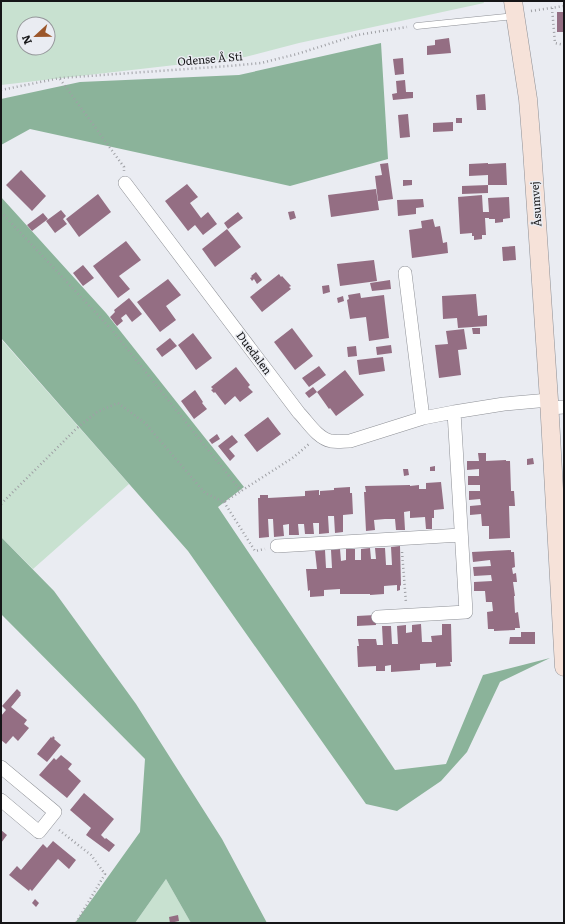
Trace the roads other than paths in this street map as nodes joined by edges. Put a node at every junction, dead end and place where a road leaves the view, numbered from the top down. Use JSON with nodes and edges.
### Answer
{"nodes":[{"id":1,"x":514,"y":9,"type":"edge"},
{"id":2,"x":417,"y":26,"type":"road end"},
{"id":3,"x":125,"y":183,"type":"road end"},
{"id":4,"x":405,"y":273,"type":"dead end"},
{"id":5,"x":554,"y":405,"type":"edge"},
{"id":6,"x":454,"y":412,"type":"junction"},
{"id":7,"x":423,"y":418,"type":"junction"},
{"id":8,"x":461,"y":535,"type":"junction"},
{"id":9,"x":277,"y":546,"type":"road end"},
{"id":10,"x":378,"y":617,"type":"dead end"},
{"id":11,"x":564,"y":667,"type":"edge"},
{"id":12,"x":1,"y":767,"type":"edge"},
{"id":13,"x":1,"y":800,"type":"edge"}],
"edges":[{"from":1,"to":2,"type":"lane"},
{"from":1,"to":5,"type":"street","name":"Åsumvej"},
{"from":3,"to":7,"type":"street","name":"Duedalen"},
{"from":4,"to":7,"type":"street"},
{"from":5,"to":6,"type":"street","name":"Duedalen"},
{"from":5,"to":11,"type":"street","name":"Åsumvej"},
{"from":6,"to":7,"type":"street","name":"Duedalen"},
{"from":6,"to":8,"type":"street"},
{"from":8,"to":9,"type":"street"},
{"from":8,"to":10,"type":"street"},
{"from":12,"to":13,"type":"street"}]}
